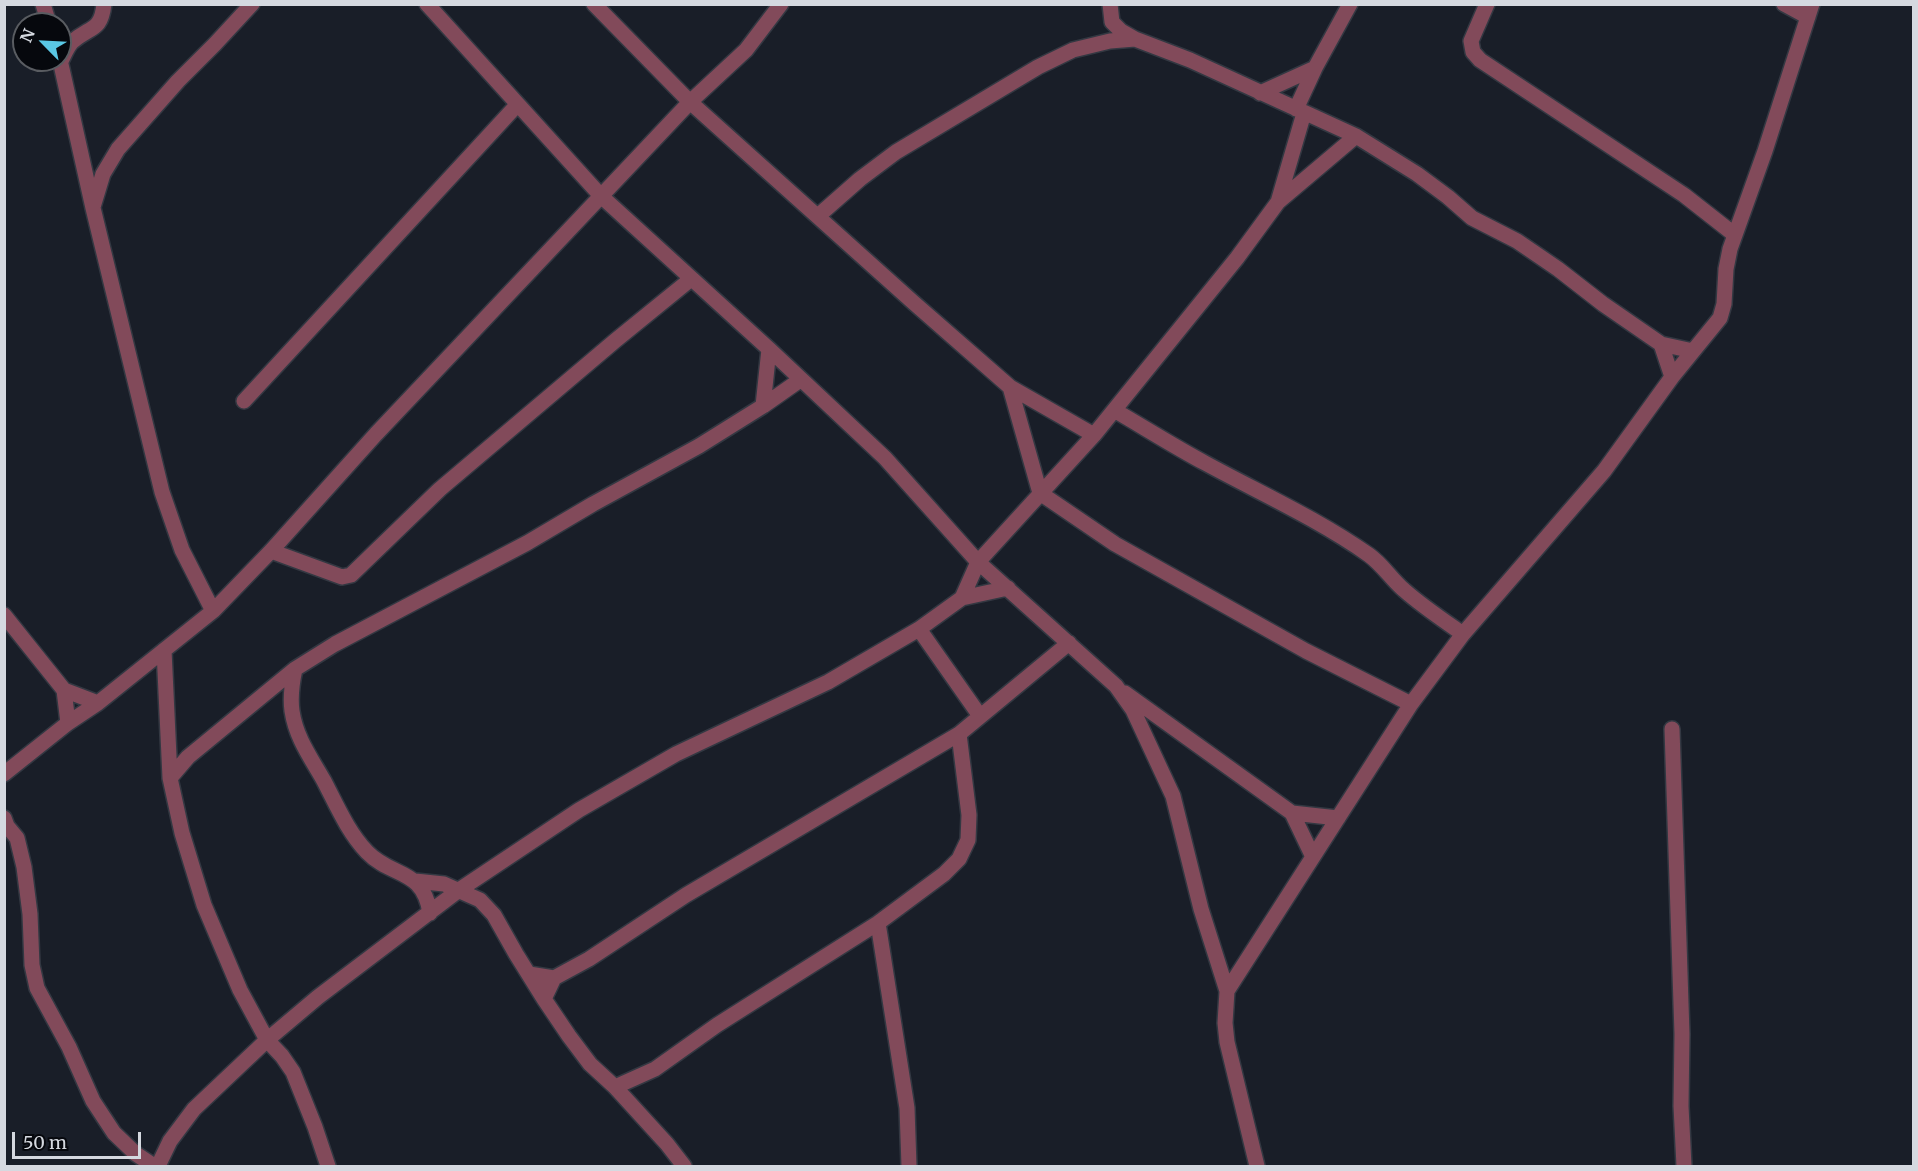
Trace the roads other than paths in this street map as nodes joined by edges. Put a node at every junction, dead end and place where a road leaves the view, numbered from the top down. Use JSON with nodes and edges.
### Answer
{"nodes":[{"id":1,"x":104,"y":4,"type":"edge"},
{"id":2,"x":252,"y":4,"type":"edge"},
{"id":3,"x":428,"y":4,"type":"edge"},
{"id":4,"x":594,"y":4,"type":"edge"},
{"id":5,"x":781,"y":4,"type":"edge"},
{"id":6,"x":1110,"y":4,"type":"edge"},
{"id":7,"x":1350,"y":4,"type":"edge"},
{"id":8,"x":1486,"y":4,"type":"edge"},
{"id":9,"x":1784,"y":4,"type":"edge"},
{"id":10,"x":1810,"y":10,"type":"edge"},
{"id":11,"x":1135,"y":39,"type":"junction"},
{"id":12,"x":72,"y":43,"type":"edge"},
{"id":13,"x":1315,"y":68,"type":"junction"},
{"id":14,"x":62,"y":72,"type":"edge"},
{"id":15,"x":1260,"y":93,"type":"junction"},
{"id":16,"x":690,"y":102,"type":"junction"},
{"id":17,"x":517,"y":105,"type":"junction"},
{"id":18,"x":1300,"y":111,"type":"junction"},
{"id":19,"x":1356,"y":136,"type":"junction"},
{"id":20,"x":601,"y":196,"type":"junction"},
{"id":21,"x":1278,"y":202,"type":"junction"},
{"id":22,"x":93,"y":207,"type":"junction"},
{"id":23,"x":818,"y":216,"type":"junction"},
{"id":24,"x":1735,"y":235,"type":"junction"},
{"id":25,"x":691,"y":279,"type":"junction"},
{"id":26,"x":1660,"y":344,"type":"junction"},
{"id":27,"x":769,"y":349,"type":"junction"},
{"id":28,"x":1693,"y":351,"type":"junction"},
{"id":29,"x":1672,"y":377,"type":"junction"},
{"id":30,"x":800,"y":380,"type":"junction"},
{"id":31,"x":1010,"y":387,"type":"junction"},
{"id":32,"x":244,"y":401,"type":"dead end"},
{"id":33,"x":763,"y":406,"type":"junction"},
{"id":34,"x":1114,"y":410,"type":"junction"},
{"id":35,"x":1094,"y":435,"type":"junction"},
{"id":36,"x":1040,"y":493,"type":"junction"},
{"id":37,"x":271,"y":550,"type":"junction"},
{"id":38,"x":978,"y":562,"type":"junction"},
{"id":39,"x":1008,"y":588,"type":"junction"},
{"id":40,"x":962,"y":598,"type":"junction"},
{"id":41,"x":213,"y":611,"type":"junction"},
{"id":42,"x":4,"y":615,"type":"edge"},
{"id":43,"x":919,"y":629,"type":"junction"},
{"id":44,"x":1463,"y":634,"type":"junction"},
{"id":45,"x":1069,"y":644,"type":"junction"},
{"id":46,"x":164,"y":650,"type":"junction"},
{"id":47,"x":295,"y":669,"type":"junction"},
{"id":48,"x":1116,"y":686,"type":"junction"},
{"id":49,"x":64,"y":690,"type":"junction"},
{"id":50,"x":98,"y":703,"type":"junction"},
{"id":51,"x":1411,"y":704,"type":"junction"},
{"id":52,"x":980,"y":716,"type":"junction"},
{"id":53,"x":68,"y":723,"type":"junction"},
{"id":54,"x":1672,"y":729,"type":"dead end"},
{"id":55,"x":959,"y":734,"type":"junction"},
{"id":56,"x":169,"y":750,"type":"junction"},
{"id":57,"x":188,"y":758,"type":"junction"},
{"id":58,"x":4,"y":774,"type":"edge"},
{"id":59,"x":170,"y":778,"type":"junction"},
{"id":60,"x":1292,"y":813,"type":"junction"},
{"id":61,"x":4,"y":818,"type":"edge"},
{"id":62,"x":1338,"y":818,"type":"junction"},
{"id":63,"x":1313,"y":857,"type":"junction"},
{"id":64,"x":415,"y":880,"type":"junction"},
{"id":65,"x":459,"y":890,"type":"junction"},
{"id":66,"x":430,"y":913,"type":"junction"},
{"id":67,"x":878,"y":923,"type":"junction"},
{"id":68,"x":529,"y":974,"type":"junction"},
{"id":69,"x":554,"y":978,"type":"junction"},
{"id":70,"x":1227,"y":991,"type":"junction"},
{"id":71,"x":544,"y":999,"type":"junction"},
{"id":72,"x":267,"y":1040,"type":"junction"},
{"id":73,"x":615,"y":1087,"type":"junction"},
{"id":74,"x":156,"y":1167,"type":"edge"},
{"id":75,"x":328,"y":1167,"type":"edge"},
{"id":76,"x":684,"y":1167,"type":"edge"},
{"id":77,"x":909,"y":1167,"type":"edge"},
{"id":78,"x":1257,"y":1167,"type":"edge"},
{"id":79,"x":1684,"y":1167,"type":"edge"}],
"edges":[{"from":1,"to":12,"type":"street"},
{"from":2,"to":22,"type":"street"},
{"from":3,"to":17,"type":"street"},
{"from":4,"to":16,"type":"street"},
{"from":5,"to":16,"type":"street"},
{"from":6,"to":11,"type":"street"},
{"from":7,"to":13,"type":"street"},
{"from":8,"to":24,"type":"street"},
{"from":9,"to":10,"type":"street"},
{"from":10,"to":24,"type":"street"},
{"from":11,"to":15,"type":"street"},
{"from":11,"to":23,"type":"street"},
{"from":13,"to":15,"type":"street"},
{"from":13,"to":18,"type":"street"},
{"from":14,"to":22,"type":"street"},
{"from":15,"to":18,"type":"street"},
{"from":16,"to":20,"type":"street"},
{"from":16,"to":23,"type":"street"},
{"from":17,"to":20,"type":"street"},
{"from":17,"to":32,"type":"street"},
{"from":18,"to":19,"type":"street"},
{"from":18,"to":21,"type":"street"},
{"from":19,"to":21,"type":"street"},
{"from":19,"to":26,"type":"street"},
{"from":20,"to":25,"type":"street"},
{"from":20,"to":37,"type":"street"},
{"from":21,"to":34,"type":"street"},
{"from":22,"to":41,"type":"street"},
{"from":23,"to":31,"type":"street"},
{"from":24,"to":28,"type":"street"},
{"from":25,"to":27,"type":"street"},
{"from":25,"to":37,"type":"street"},
{"from":26,"to":28,"type":"street"},
{"from":26,"to":29,"type":"street"},
{"from":27,"to":30,"type":"street"},
{"from":27,"to":33,"type":"street"},
{"from":28,"to":29,"type":"street"},
{"from":29,"to":44,"type":"street"},
{"from":30,"to":33,"type":"street"},
{"from":30,"to":38,"type":"street"},
{"from":31,"to":35,"type":"street"},
{"from":31,"to":36,"type":"street"},
{"from":33,"to":47,"type":"street"},
{"from":34,"to":35,"type":"street"},
{"from":34,"to":44,"type":"street"},
{"from":35,"to":36,"type":"street"},
{"from":36,"to":38,"type":"street"},
{"from":36,"to":51,"type":"street"},
{"from":37,"to":41,"type":"street"},
{"from":38,"to":39,"type":"street"},
{"from":38,"to":40,"type":"street"},
{"from":39,"to":40,"type":"street"},
{"from":39,"to":45,"type":"street"},
{"from":40,"to":43,"type":"street"},
{"from":41,"to":46,"type":"street"},
{"from":42,"to":49,"type":"street"},
{"from":43,"to":52,"type":"street"},
{"from":43,"to":65,"type":"street"},
{"from":44,"to":51,"type":"street"},
{"from":45,"to":48,"type":"street"},
{"from":45,"to":52,"type":"street"},
{"from":46,"to":50,"type":"street"},
{"from":46,"to":56,"type":"street"},
{"from":47,"to":57,"type":"street"},
{"from":47,"to":64,"type":"street"},
{"from":48,"to":60,"type":"street"},
{"from":48,"to":70,"type":"street"},
{"from":49,"to":50,"type":"street"},
{"from":49,"to":53,"type":"street"},
{"from":50,"to":53,"type":"street"},
{"from":51,"to":62,"type":"street"},
{"from":52,"to":55,"type":"street"},
{"from":53,"to":58,"type":"street"},
{"from":54,"to":79,"type":"street"},
{"from":55,"to":67,"type":"street"},
{"from":55,"to":69,"type":"street"},
{"from":56,"to":57,"type":"street"},
{"from":56,"to":59,"type":"street"},
{"from":57,"to":59,"type":"street"},
{"from":59,"to":72,"type":"street"},
{"from":60,"to":62,"type":"street"},
{"from":60,"to":63,"type":"street"},
{"from":61,"to":74,"type":"street"},
{"from":62,"to":63,"type":"street"},
{"from":63,"to":70,"type":"street"},
{"from":64,"to":65,"type":"street"},
{"from":64,"to":66,"type":"street"},
{"from":65,"to":66,"type":"street"},
{"from":65,"to":68,"type":"street"},
{"from":66,"to":72,"type":"street"},
{"from":67,"to":73,"type":"street"},
{"from":67,"to":77,"type":"street"},
{"from":68,"to":69,"type":"street"},
{"from":68,"to":71,"type":"street"},
{"from":69,"to":71,"type":"street"},
{"from":70,"to":78,"type":"street"},
{"from":71,"to":73,"type":"street"},
{"from":72,"to":74,"type":"street"},
{"from":72,"to":75,"type":"street"},
{"from":73,"to":76,"type":"street"}]}
